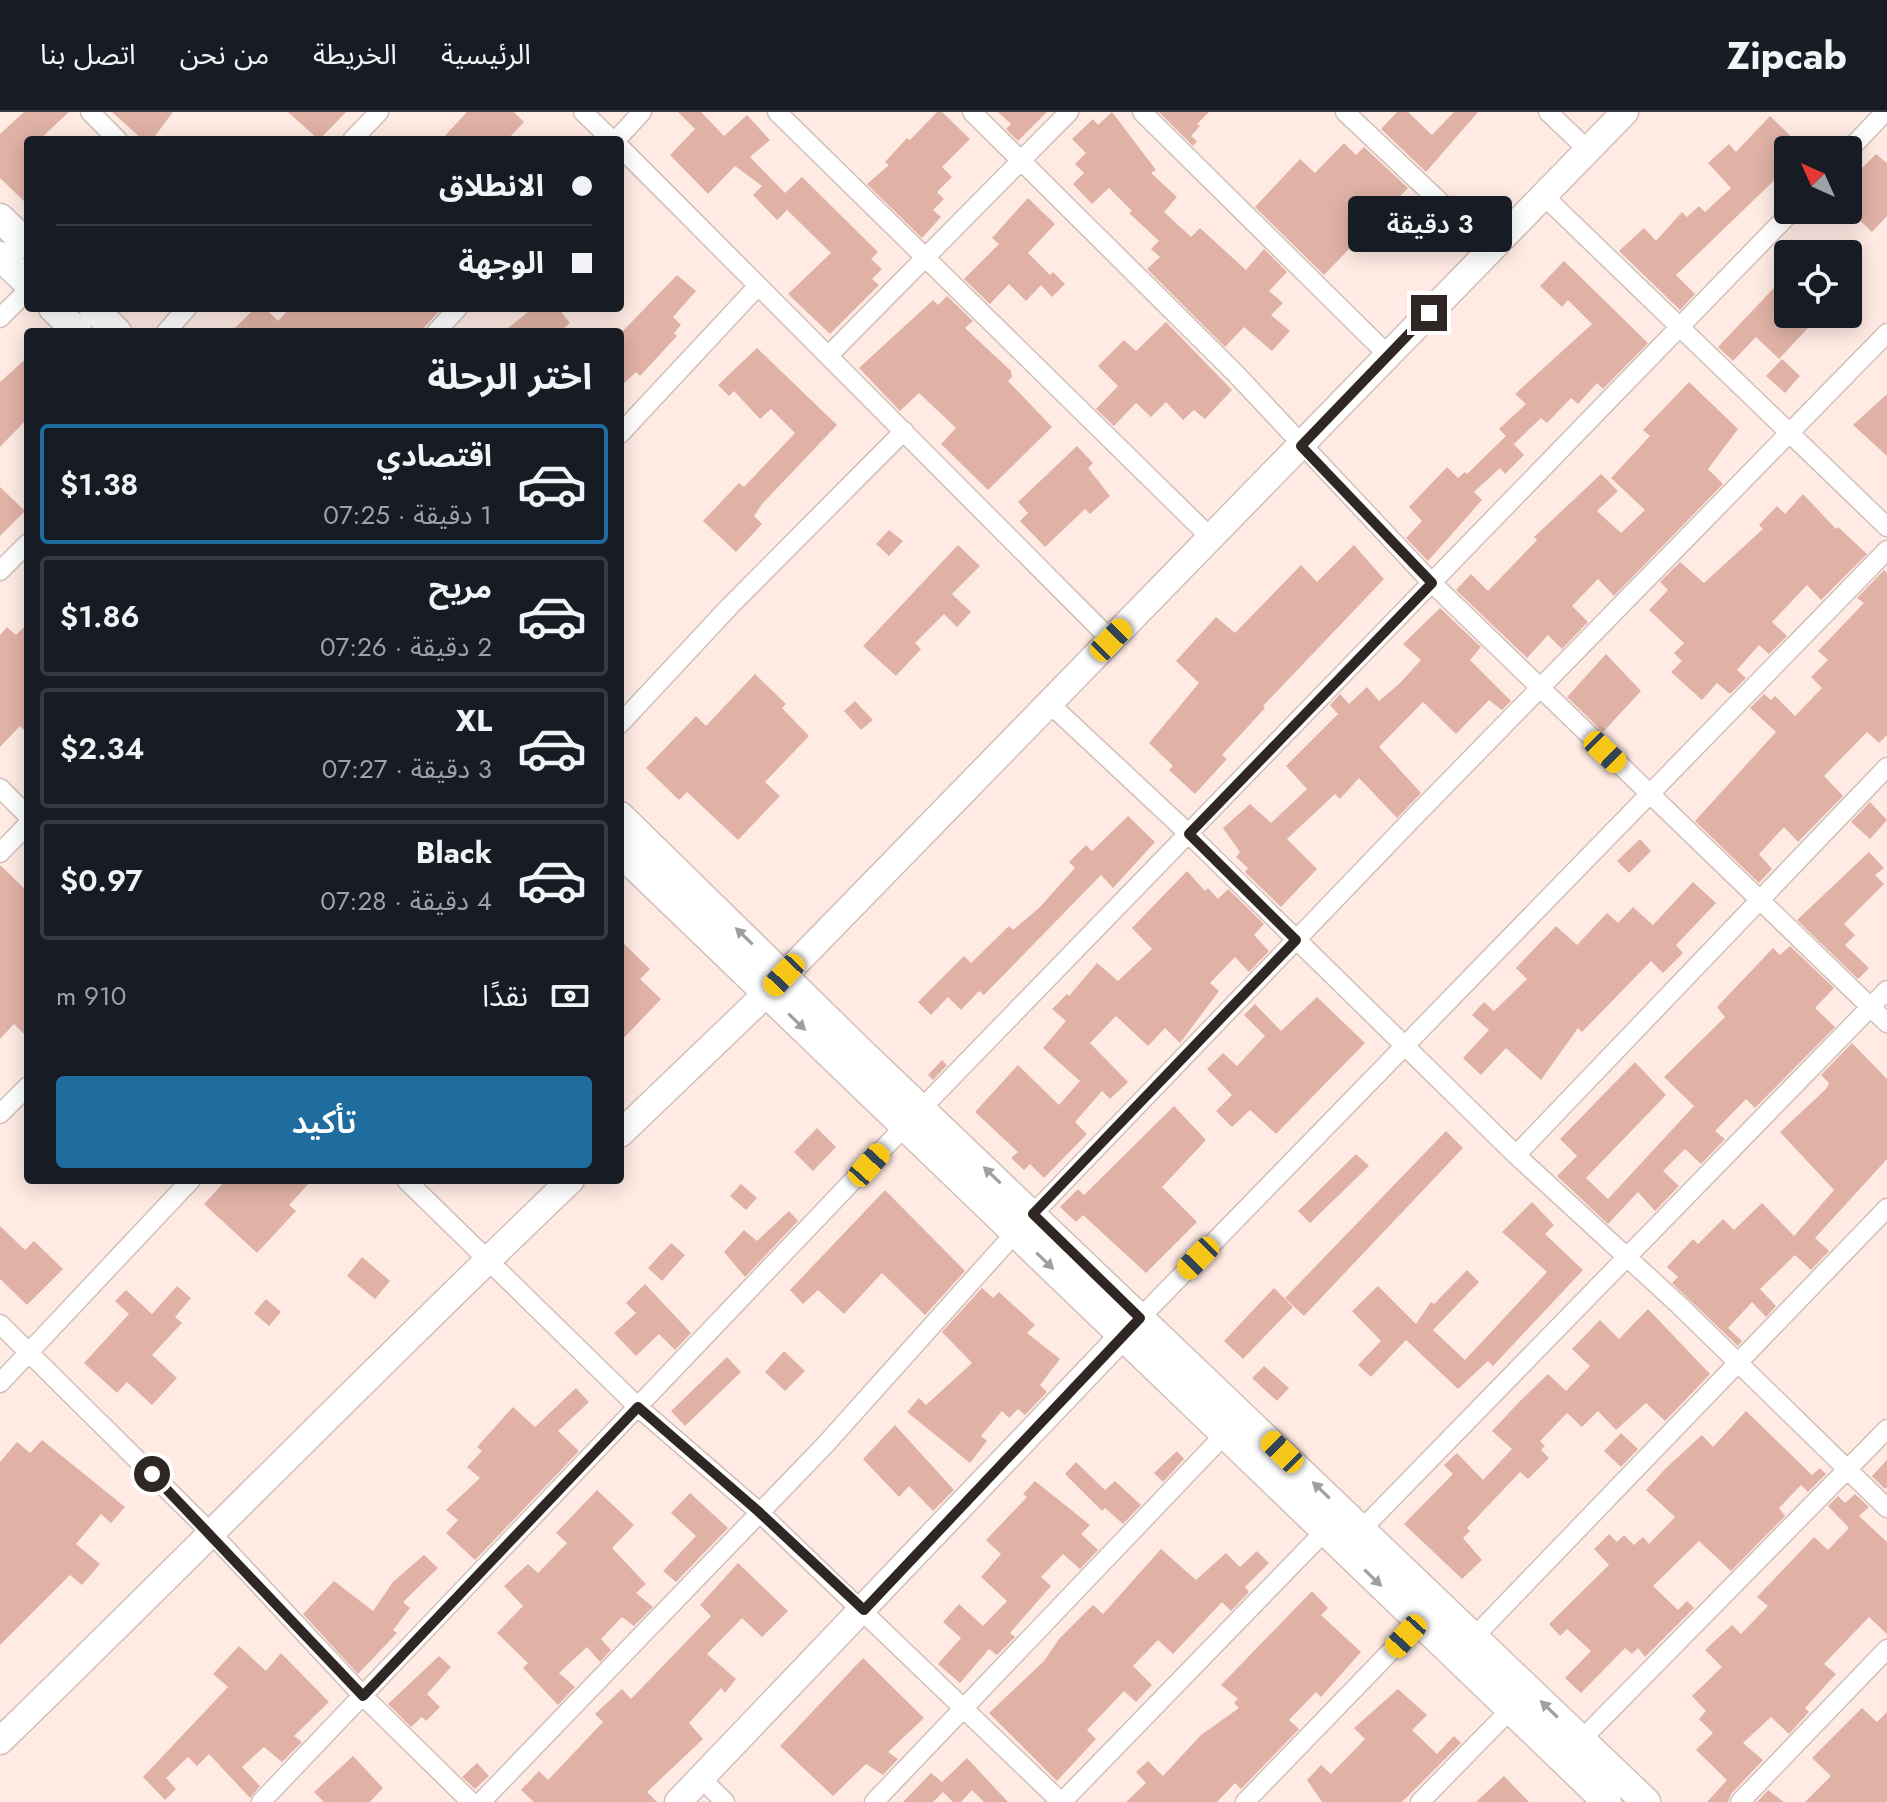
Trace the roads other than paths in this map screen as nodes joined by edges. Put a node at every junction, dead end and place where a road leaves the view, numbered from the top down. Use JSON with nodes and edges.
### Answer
{"nodes":[{"id":1,"x":90,"y":112,"type":"edge"},
{"id":2,"x":379,"y":112,"type":"edge"},
{"id":3,"x":583,"y":112,"type":"edge"},
{"id":4,"x":642,"y":112,"type":"edge"},
{"id":5,"x":777,"y":112,"type":"edge"},
{"id":6,"x":972,"y":112,"type":"edge"},
{"id":7,"x":1069,"y":112,"type":"edge"},
{"id":8,"x":1142,"y":112,"type":"edge"},
{"id":9,"x":1345,"y":112,"type":"edge"},
{"id":10,"x":1548,"y":112,"type":"edge"},
{"id":11,"x":1625,"y":112,"type":"edge"},
{"id":12,"x":1885,"y":112,"type":"edge"},
{"id":13,"x":114,"y":136,"type":"edge"},
{"id":14,"x":356,"y":136,"type":"edge"},
{"id":15,"x":610,"y":136,"type":"edge"},
{"id":16,"x":618,"y":136,"type":"edge"},
{"id":17,"x":1862,"y":136,"type":"edge"},
{"id":18,"x":1588,"y":150,"type":"junction"},
{"id":19,"x":624,"y":151,"type":"edge"},
{"id":20,"x":1022,"y":161,"type":"junction"},
{"id":21,"x":1544,"y":196,"type":"junction"},
{"id":22,"x":0,"y":218,"type":"edge"},
{"id":23,"x":1779,"y":224,"type":"edge"},
{"id":24,"x":24,"y":241,"type":"edge"},
{"id":25,"x":1491,"y":250,"type":"junction"},
{"id":26,"x":925,"y":254,"type":"junction"},
{"id":27,"x":0,"y":256,"type":"edge"},
{"id":28,"x":24,"y":279,"type":"edge"},
{"id":29,"x":758,"y":286,"type":"junction"},
{"id":30,"x":24,"y":294,"type":"edge"},
{"id":31,"x":57,"y":312,"type":"edge"},
{"id":32,"x":97,"y":312,"type":"edge"},
{"id":33,"x":184,"y":312,"type":"edge"},
{"id":34,"x":454,"y":312,"type":"edge"},
{"id":35,"x":0,"y":318,"type":"edge"},
{"id":36,"x":74,"y":328,"type":"edge"},
{"id":37,"x":113,"y":328,"type":"edge"},
{"id":38,"x":170,"y":328,"type":"edge"},
{"id":39,"x":440,"y":328,"type":"edge"},
{"id":40,"x":1679,"y":328,"type":"junction"},
{"id":41,"x":1887,"y":333,"type":"edge"},
{"id":42,"x":1388,"y":355,"type":"junction"},
{"id":43,"x":828,"y":356,"type":"junction"},
{"id":44,"x":624,"y":430,"type":"edge"},
{"id":45,"x":904,"y":431,"type":"junction"},
{"id":46,"x":1789,"y":433,"type":"junction"},
{"id":47,"x":1301,"y":446,"type":"junction"},
{"id":48,"x":1887,"y":527,"type":"edge"},
{"id":49,"x":1211,"y":538,"type":"junction"},
{"id":50,"x":24,"y":547,"type":"edge"},
{"id":51,"x":1887,"y":550,"type":"edge"},
{"id":52,"x":0,"y":571,"type":"edge"},
{"id":53,"x":1432,"y":583,"type":"junction"},
{"id":54,"x":1111,"y":640,"type":"junction"},
{"id":55,"x":1540,"y":690,"type":"junction"},
{"id":56,"x":1050,"y":704,"type":"junction"},
{"id":57,"x":624,"y":720,"type":"edge"},
{"id":58,"x":1887,"y":767,"type":"edge"},
{"id":59,"x":0,"y":788,"type":"edge"},
{"id":60,"x":1648,"y":793,"type":"junction"},
{"id":61,"x":24,"y":812,"type":"edge"},
{"id":62,"x":624,"y":820,"type":"edge"},
{"id":63,"x":24,"y":828,"type":"edge"},
{"id":64,"x":1189,"y":834,"type":"junction"},
{"id":65,"x":0,"y":853,"type":"edge"},
{"id":66,"x":624,"y":855,"type":"edge"},
{"id":67,"x":1761,"y":900,"type":"junction"},
{"id":68,"x":1296,"y":940,"type":"junction"},
{"id":69,"x":776,"y":984,"type":"junction"},
{"id":70,"x":1887,"y":990,"type":"edge"},
{"id":71,"x":1871,"y":1007,"type":"junction"},
{"id":72,"x":1887,"y":1023,"type":"edge"},
{"id":73,"x":1405,"y":1046,"type":"junction"},
{"id":74,"x":24,"y":1090,"type":"edge"},
{"id":75,"x":0,"y":1114,"type":"edge"},
{"id":76,"x":913,"y":1118,"type":"junction"},
{"id":77,"x":624,"y":1130,"type":"edge"},
{"id":78,"x":1516,"y":1155,"type":"junction"},
{"id":79,"x":187,"y":1184,"type":"edge"},
{"id":80,"x":410,"y":1184,"type":"edge"},
{"id":81,"x":567,"y":1184,"type":"edge"},
{"id":82,"x":1887,"y":1208,"type":"edge"},
{"id":83,"x":1024,"y":1224,"type":"junction"},
{"id":84,"x":1625,"y":1255,"type":"junction"},
{"id":85,"x":489,"y":1258,"type":"junction"},
{"id":86,"x":0,"y":1324,"type":"edge"},
{"id":87,"x":1132,"y":1327,"type":"junction"},
{"id":88,"x":30,"y":1352,"type":"junction"},
{"id":89,"x":1737,"y":1362,"type":"junction"},
{"id":90,"x":0,"y":1383,"type":"edge"},
{"id":91,"x":638,"y":1407,"type":"junction"},
{"id":92,"x":1887,"y":1429,"type":"edge"},
{"id":93,"x":1226,"y":1433,"type":"junction"},
{"id":94,"x":1848,"y":1470,"type":"junction"},
{"id":95,"x":1887,"y":1508,"type":"edge"},
{"id":96,"x":758,"y":1511,"type":"junction"},
{"id":97,"x":1362,"y":1529,"type":"junction"},
{"id":98,"x":1324,"y":1532,"type":"junction"},
{"id":99,"x":213,"y":1535,"type":"junction"},
{"id":100,"x":864,"y":1610,"type":"junction"},
{"id":101,"x":1419,"y":1622,"type":"junction"},
{"id":102,"x":1473,"y":1638,"type":"junction"},
{"id":103,"x":1887,"y":1649,"type":"edge"},
{"id":104,"x":363,"y":1696,"type":"junction"},
{"id":105,"x":962,"y":1709,"type":"junction"},
{"id":106,"x":1511,"y":1709,"type":"junction"},
{"id":107,"x":1581,"y":1740,"type":"junction"},
{"id":108,"x":0,"y":1741,"type":"edge"},
{"id":109,"x":701,"y":1778,"type":"junction"},
{"id":110,"x":261,"y":1802,"type":"edge"},
{"id":111,"x":471,"y":1802,"type":"edge"},
{"id":112,"x":481,"y":1802,"type":"edge"},
{"id":113,"x":678,"y":1802,"type":"edge"},
{"id":114,"x":725,"y":1802,"type":"edge"},
{"id":115,"x":874,"y":1802,"type":"edge"},
{"id":116,"x":1061,"y":1802,"type":"edge"},
{"id":117,"x":1245,"y":1802,"type":"edge"},
{"id":118,"x":1420,"y":1802,"type":"edge"},
{"id":119,"x":1607,"y":1802,"type":"edge"},
{"id":120,"x":1646,"y":1802,"type":"edge"},
{"id":121,"x":1740,"y":1802,"type":"edge"}],
"edges":[{"from":1,"to":13,"type":"street"},
{"from":2,"to":14,"type":"street"},
{"from":3,"to":15,"type":"street"},
{"from":4,"to":16,"type":"street"},
{"from":5,"to":26,"type":"street"},
{"from":6,"to":20,"type":"street"},
{"from":7,"to":20,"type":"street"},
{"from":8,"to":42,"type":"street"},
{"from":9,"to":25,"type":"street"},
{"from":10,"to":18,"type":"street"},
{"from":11,"to":18,"type":"street"},
{"from":12,"to":17,"type":"street"},
{"from":18,"to":21,"type":"street"},
{"from":19,"to":29,"type":"street"},
{"from":20,"to":26,"type":"street"},
{"from":20,"to":47,"type":"street"},
{"from":21,"to":25,"type":"street"},
{"from":21,"to":40,"type":"street"},
{"from":22,"to":24,"type":"main road"},
{"from":23,"to":40,"type":"street"},
{"from":25,"to":42,"type":"street"},
{"from":26,"to":43,"type":"street"},
{"from":26,"to":49,"type":"street"},
{"from":27,"to":28,"type":"main road"},
{"from":29,"to":43,"type":"street"},
{"from":29,"to":44,"type":"street"},
{"from":30,"to":35,"type":"street"},
{"from":31,"to":36,"type":"main road"},
{"from":32,"to":37,"type":"main road"},
{"from":33,"to":38,"type":"street"},
{"from":34,"to":39,"type":"street"},
{"from":40,"to":46,"type":"street"},
{"from":40,"to":53,"type":"street"},
{"from":41,"to":46,"type":"street"},
{"from":42,"to":47,"type":"street"},
{"from":43,"to":45,"type":"street"},
{"from":45,"to":54,"type":"street"},
{"from":45,"to":57,"type":"street"},
{"from":46,"to":48,"type":"street"},
{"from":46,"to":55,"type":"street"},
{"from":47,"to":49,"type":"street"},
{"from":47,"to":53,"type":"street"},
{"from":49,"to":54,"type":"street"},
{"from":50,"to":52,"type":"street"},
{"from":51,"to":60,"type":"street"},
{"from":53,"to":55,"type":"street"},
{"from":53,"to":64,"type":"street"},
{"from":54,"to":56,"type":"street"},
{"from":55,"to":60,"type":"street"},
{"from":55,"to":68,"type":"street"},
{"from":56,"to":64,"type":"street"},
{"from":56,"to":69,"type":"street"},
{"from":58,"to":67,"type":"street"},
{"from":59,"to":61,"type":"street"},
{"from":60,"to":67,"type":"street"},
{"from":60,"to":73,"type":"street"},
{"from":69,"to":62,"type":"main road","one_way":true},
{"from":63,"to":65,"type":"street"},
{"from":64,"to":68,"type":"street"},
{"from":64,"to":76,"type":"street"},
{"from":66,"to":69,"type":"main road"},
{"from":67,"to":71,"type":"street"},
{"from":67,"to":78,"type":"street"},
{"from":68,"to":73,"type":"street"},
{"from":68,"to":83,"type":"street"},
{"from":69,"to":76,"type":"main road"},
{"from":69,"to":77,"type":"street"},
{"from":70,"to":71,"type":"street"},
{"from":71,"to":72,"type":"street"},
{"from":71,"to":84,"type":"street"},
{"from":73,"to":78,"type":"street"},
{"from":73,"to":87,"type":"street"},
{"from":74,"to":75,"type":"street"},
{"from":76,"to":83,"type":"main road"},
{"from":76,"to":91,"type":"street"},
{"from":78,"to":84,"type":"street"},
{"from":79,"to":88,"type":"street"},
{"from":80,"to":85,"type":"street"},
{"from":81,"to":85,"type":"street"},
{"from":82,"to":89,"type":"street"},
{"from":83,"to":87,"type":"main road"},
{"from":83,"to":96,"type":"street"},
{"from":84,"to":89,"type":"street"},
{"from":84,"to":97,"type":"street"},
{"from":85,"to":91,"type":"street"},
{"from":85,"to":99,"type":"street"},
{"from":86,"to":88,"type":"street"},
{"from":87,"to":93,"type":"main road"},
{"from":97,"to":87,"type":"main road","one_way":true},
{"from":87,"to":100,"type":"street"},
{"from":88,"to":90,"type":"street"},
{"from":88,"to":99,"type":"street"},
{"from":89,"to":94,"type":"street"},
{"from":89,"to":102,"type":"street"},
{"from":91,"to":96,"type":"street"},
{"from":91,"to":104,"type":"street"},
{"from":92,"to":94,"type":"street"},
{"from":93,"to":98,"type":"main road"},
{"from":93,"to":105,"type":"street"},
{"from":94,"to":95,"type":"street"},
{"from":94,"to":107,"type":"street"},
{"from":96,"to":100,"type":"street"},
{"from":96,"to":112,"type":"street"},
{"from":97,"to":102,"type":"main road"},
{"from":98,"to":101,"type":"main road","one_way":true},
{"from":98,"to":116,"type":"street"},
{"from":99,"to":104,"type":"street"},
{"from":99,"to":108,"type":"street"},
{"from":100,"to":105,"type":"street"},
{"from":100,"to":109,"type":"street"},
{"from":101,"to":106,"type":"main road"},
{"from":101,"to":117,"type":"street"},
{"from":107,"to":102,"type":"main road","one_way":true},
{"from":103,"to":121,"type":"street"},
{"from":104,"to":110,"type":"street"},
{"from":104,"to":111,"type":"street"},
{"from":105,"to":115,"type":"street"},
{"from":105,"to":116,"type":"street"},
{"from":106,"to":118,"type":"street"},
{"from":106,"to":119,"type":"main road"},
{"from":107,"to":120,"type":"main road"},
{"from":109,"to":113,"type":"street"},
{"from":109,"to":114,"type":"street"}]}
